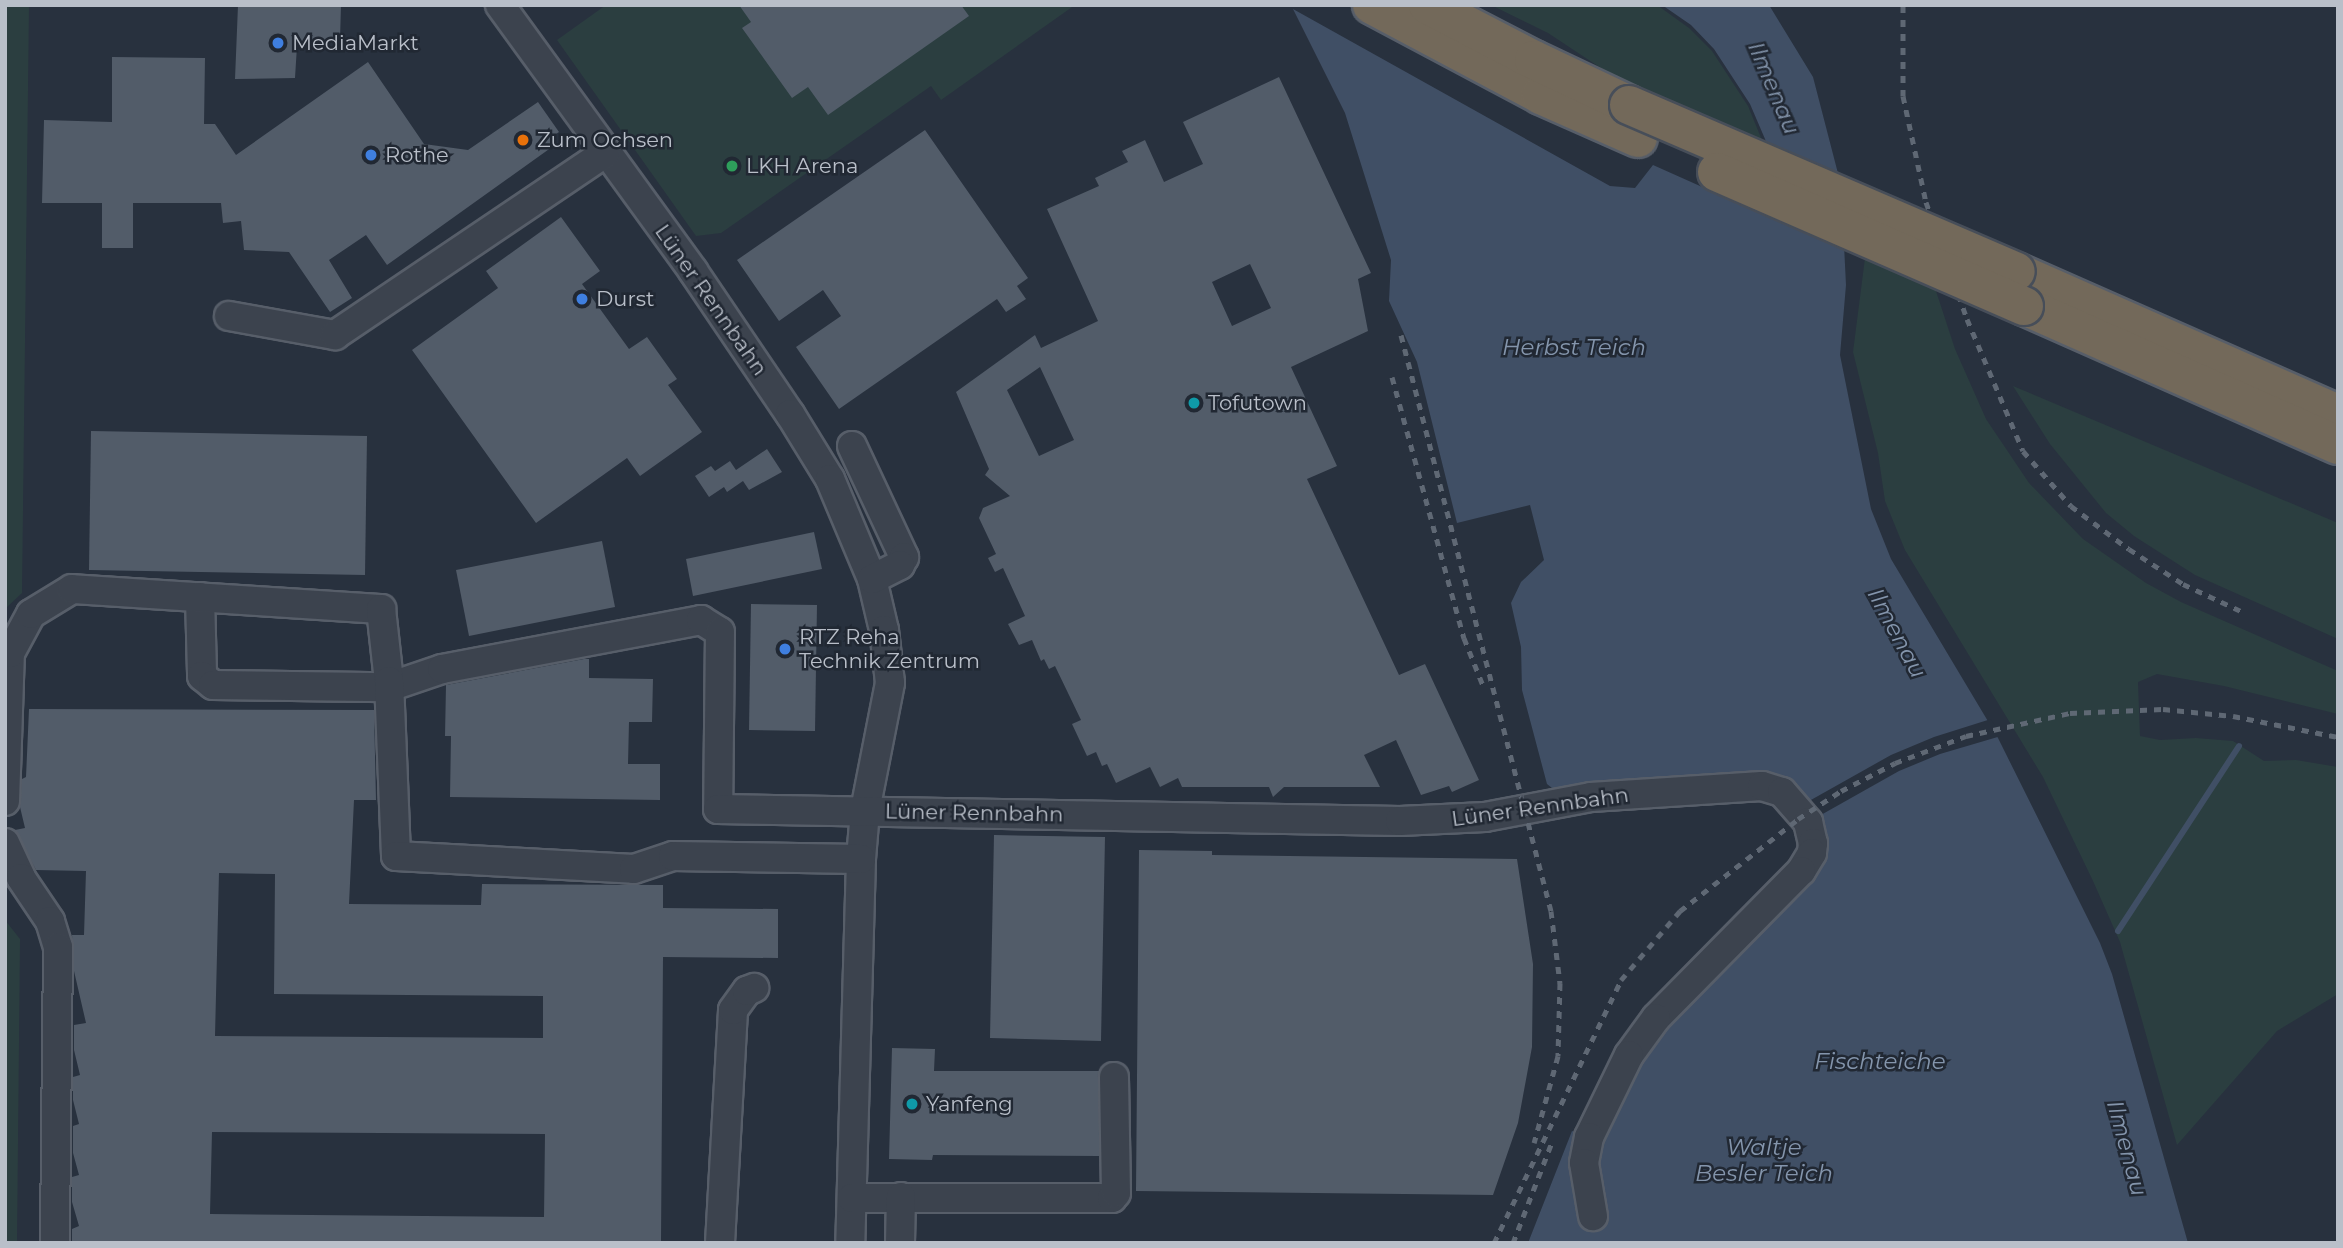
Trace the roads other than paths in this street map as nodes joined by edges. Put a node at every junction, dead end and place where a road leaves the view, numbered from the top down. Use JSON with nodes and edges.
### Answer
{"nodes":[{"id":1,"x":500,"y":5,"type":"edge"},
{"id":2,"x":1372,"y":5,"type":"edge"},
{"id":3,"x":1428,"y":5,"type":"edge"},
{"id":4,"x":1634,"y":121,"type":"junction"},
{"id":5,"x":605,"y":153,"type":"junction"},
{"id":6,"x":2020,"y":289,"type":"junction"},
{"id":7,"x":229,"y":316,"type":"dead end"},
{"id":8,"x":2338,"y":414,"type":"edge"},
{"id":9,"x":2338,"y":445,"type":"edge"},
{"id":10,"x":852,"y":446,"type":"dead end"},
{"id":11,"x":872,"y":579,"type":"junction"},
{"id":12,"x":200,"y":597,"type":"junction"},
{"id":13,"x":389,"y":687,"type":"junction"},
{"id":14,"x":5,"y":801,"type":"edge"},
{"id":15,"x":865,"y":811,"type":"junction"},
{"id":16,"x":5,"y":843,"type":"edge"},
{"id":17,"x":861,"y":859,"type":"junction"},
{"id":18,"x":754,"y":988,"type":"dead end"},
{"id":19,"x":1114,"y":1077,"type":"dead end"},
{"id":20,"x":901,"y":1197,"type":"junction"},
{"id":21,"x":852,"y":1198,"type":"junction"},
{"id":22,"x":1593,"y":1216,"type":"dead end"},
{"id":23,"x":55,"y":1243,"type":"edge"},
{"id":24,"x":720,"y":1243,"type":"edge"},
{"id":25,"x":850,"y":1243,"type":"edge"},
{"id":26,"x":900,"y":1243,"type":"edge"}],
"edges":[{"from":1,"to":5,"type":"street","name":"Lüner Rennbahn"},
{"from":2,"to":4,"type":"highway"},
{"from":3,"to":4,"type":"highway"},
{"from":4,"to":6,"type":"highway","bridge":true},
{"from":5,"to":7,"type":"street"},
{"from":5,"to":11,"type":"street","name":"Lüner Rennbahn"},
{"from":6,"to":8,"type":"highway"},
{"from":6,"to":9,"type":"highway"},
{"from":10,"to":11,"type":"street"},
{"from":11,"to":15,"type":"street","name":"Lüner Rennbahn"},
{"from":12,"to":13,"type":"street"},
{"from":12,"to":13,"type":"street"},
{"from":12,"to":14,"type":"street"},
{"from":13,"to":15,"type":"street"},
{"from":13,"to":17,"type":"street"},
{"from":15,"to":17,"type":"street","name":"Lüner Rennbahn"},
{"from":15,"to":22,"type":"street","name":"Lüner Rennbahn"},
{"from":16,"to":23,"type":"street"},
{"from":17,"to":21,"type":"street","name":"Lüner Rennbahn"},
{"from":18,"to":24,"type":"street"},
{"from":19,"to":20,"type":"street"},
{"from":20,"to":21,"type":"street"},
{"from":20,"to":26,"type":"street"},
{"from":21,"to":25,"type":"street","name":"Lüner Rennbahn"}]}
